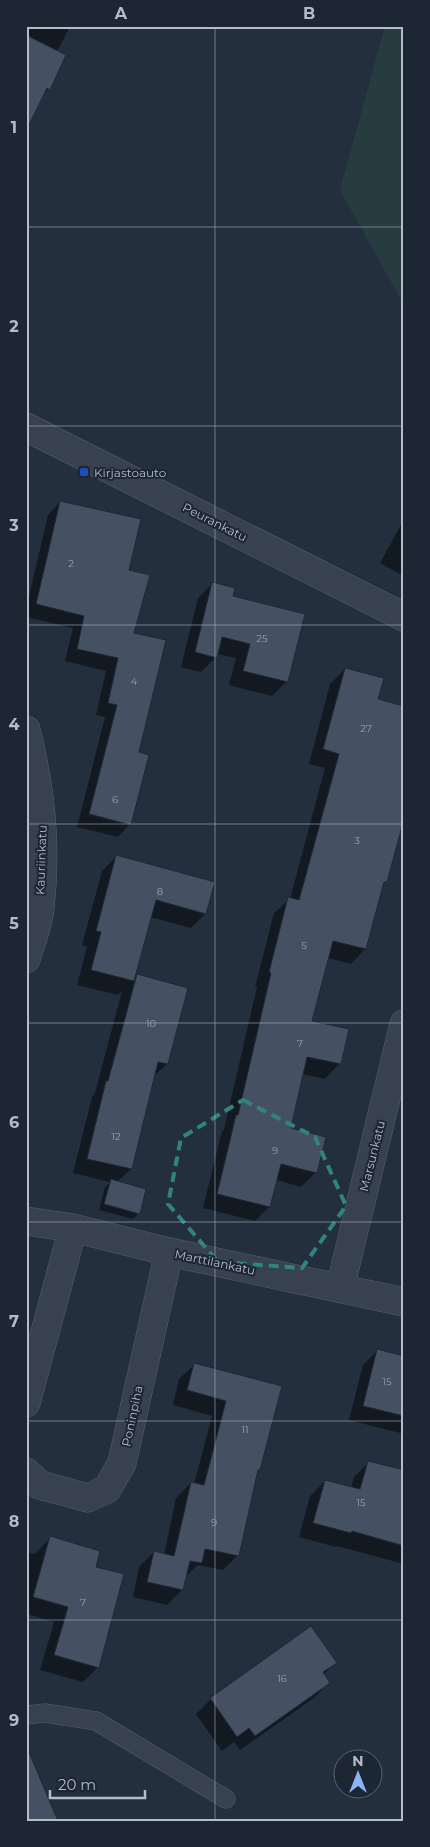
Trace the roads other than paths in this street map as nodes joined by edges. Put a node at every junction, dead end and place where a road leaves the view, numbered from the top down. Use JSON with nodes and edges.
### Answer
{"nodes":[{"id":1,"x":26,"y":427,"type":"edge"},
{"id":2,"x":404,"y":618,"type":"edge"},
{"id":3,"x":26,"y":730,"type":"edge"},
{"id":4,"x":26,"y":960,"type":"edge"},
{"id":5,"x":404,"y":1024,"type":"edge"},
{"id":6,"x":26,"y":1221,"type":"edge"},
{"id":7,"x":72,"y":1228,"type":"junction"},
{"id":8,"x":169,"y":1252,"type":"junction"},
{"id":9,"x":340,"y":1288,"type":"junction"},
{"id":10,"x":404,"y":1302,"type":"edge"},
{"id":11,"x":26,"y":1404,"type":"edge"},
{"id":12,"x":26,"y":1472,"type":"edge"},
{"id":13,"x":26,"y":1715,"type":"edge"},
{"id":14,"x":226,"y":1799,"type":"dead end"}],
"edges":[{"from":1,"to":2,"type":"street","name":"Peurankatu"},
{"from":3,"to":4,"type":"street","name":"Kauriinkatu"},
{"from":5,"to":9,"type":"street","name":"Marsunkatu"},
{"from":6,"to":7,"type":"street","name":"Marttilankatu"},
{"from":7,"to":8,"type":"street","name":"Marttilankatu"},
{"from":7,"to":11,"type":"street"},
{"from":8,"to":9,"type":"street","name":"Marttilankatu"},
{"from":8,"to":12,"type":"street","name":"Poninpiha"},
{"from":9,"to":10,"type":"street","name":"Marttilankatu"},
{"from":13,"to":14,"type":"lane"}]}
